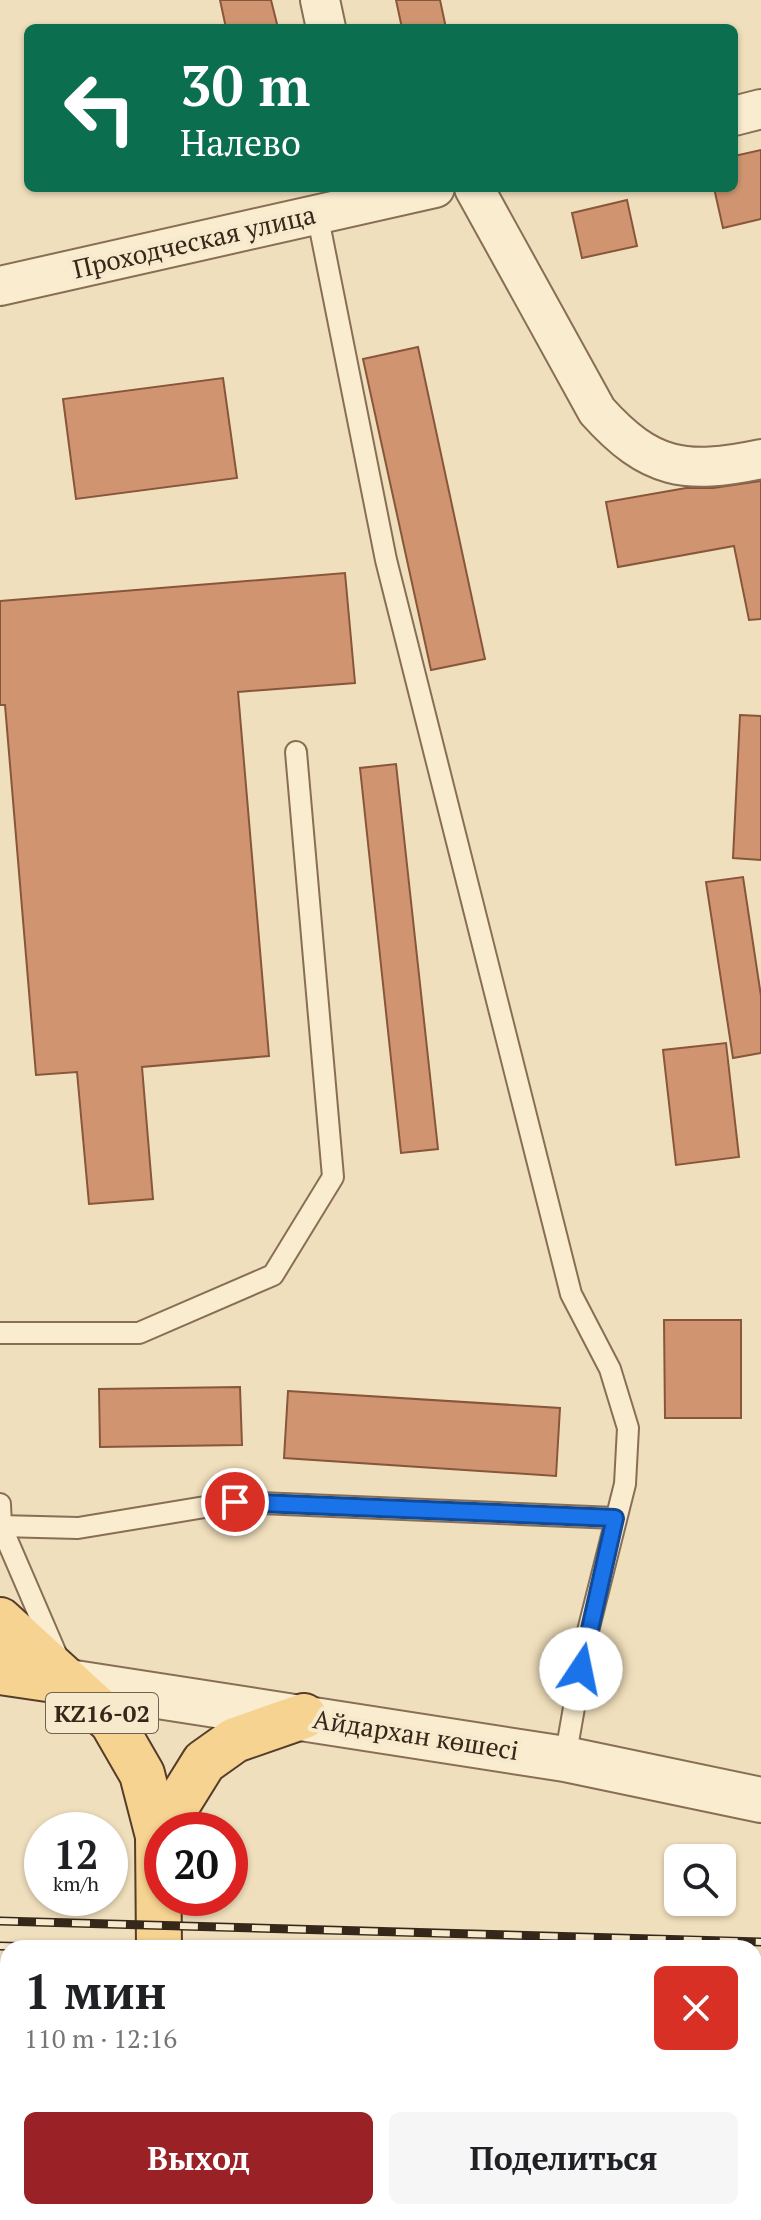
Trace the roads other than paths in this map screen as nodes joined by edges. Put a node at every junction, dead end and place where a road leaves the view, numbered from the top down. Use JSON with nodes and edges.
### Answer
{"nodes":[{"id":1,"x":320,"y":0,"type":"edge"},
{"id":2,"x":325,"y":24,"type":"edge"},
{"id":3,"x":761,"y":109,"type":"edge"},
{"id":4,"x":738,"y":115,"type":"edge"},
{"id":5,"x":394,"y":192,"type":"edge"},
{"id":6,"x":476,"y":192,"type":"edge"},
{"id":7,"x":364,"y":195,"type":"edge"},
{"id":8,"x":317,"y":213,"type":"junction"},
{"id":9,"x":0,"y":286,"type":"edge"},
{"id":10,"x":761,"y":459,"type":"edge"},
{"id":11,"x":296,"y":752,"type":"dead end"},
{"id":12,"x":0,"y":1333,"type":"edge"},
{"id":13,"x":0,"y":1504,"type":"edge"},
{"id":14,"x":615,"y":1518,"type":"junction"},
{"id":15,"x":0,"y":1526,"type":"edge"},
{"id":16,"x":0,"y":1620,"type":"edge"},
{"id":17,"x":0,"y":1672,"type":"edge"},
{"id":18,"x":68,"y":1682,"type":"junction"},
{"id":19,"x":304,"y":1716,"type":"junction"},
{"id":20,"x":565,"y":1759,"type":"junction"},
{"id":21,"x":761,"y":1800,"type":"edge"},
{"id":22,"x":152,"y":1812,"type":"edge"},
{"id":23,"x":173,"y":1812,"type":"edge"},
{"id":24,"x":159,"y":1916,"type":"edge"},
{"id":25,"x":159,"y":1940,"type":"edge"}],
"edges":[{"from":1,"to":2,"type":"street"},
{"from":3,"to":4,"type":"street"},
{"from":5,"to":7,"type":"street","name":"Проходческая улица"},
{"from":6,"to":10,"type":"street"},
{"from":7,"to":8,"type":"street","name":"Проходческая улица"},
{"from":8,"to":9,"type":"street","name":"Проходческая улица"},
{"from":8,"to":14,"type":"lane"},
{"from":11,"to":12,"type":"lane"},
{"from":13,"to":15,"type":"lane"},
{"from":14,"to":15,"type":"lane"},
{"from":14,"to":20,"type":"lane"},
{"from":15,"to":18,"type":"lane"},
{"from":16,"to":18,"type":"main road","number":"KZ16-02"},
{"from":17,"to":18,"type":"main road","number":"KZ16-02"},
{"from":18,"to":19,"type":"street","name":"Айдархан көшесі"},
{"from":18,"to":22,"type":"main road","number":"KZ16-02"},
{"from":19,"to":20,"type":"street","name":"Айдархан көшесі"},
{"from":19,"to":23,"type":"main road"},
{"from":20,"to":21,"type":"street","name":"Айдархан көшесі"},
{"from":24,"to":25,"type":"main road","number":"KZ16-02"}]}
